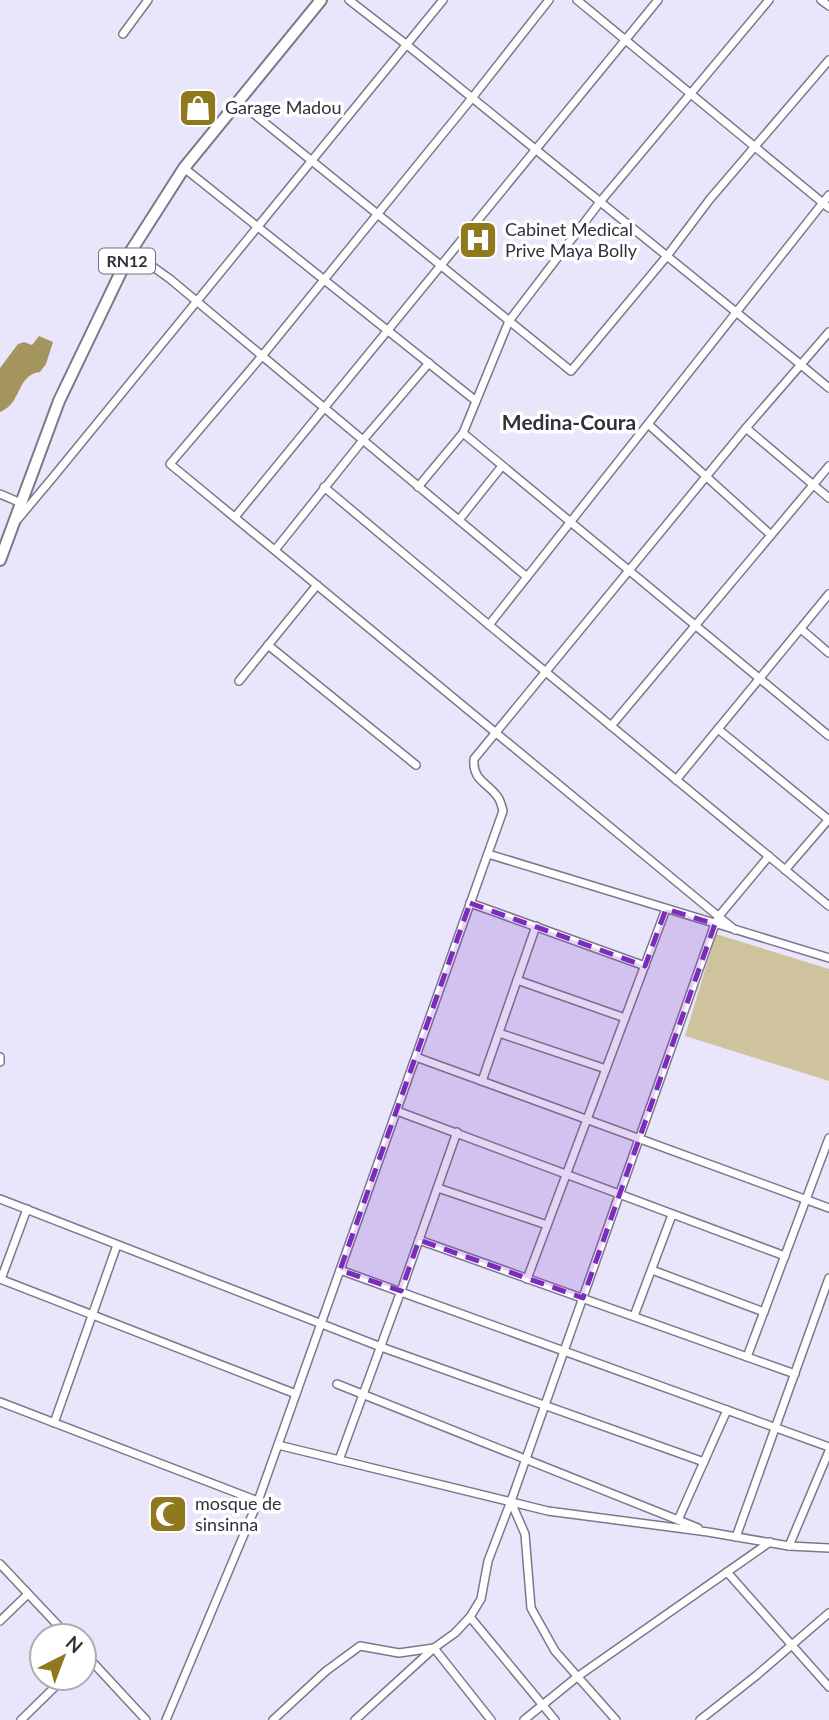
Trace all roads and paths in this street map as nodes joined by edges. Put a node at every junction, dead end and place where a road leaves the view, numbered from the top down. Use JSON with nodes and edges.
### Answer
{"nodes":[{"id":1,"x":148,"y":0,"type":"edge"},
{"id":2,"x":321,"y":0,"type":"edge"},
{"id":3,"x":349,"y":0,"type":"edge"},
{"id":4,"x":443,"y":0,"type":"edge"},
{"id":5,"x":549,"y":0,"type":"edge"},
{"id":6,"x":577,"y":0,"type":"edge"},
{"id":7,"x":659,"y":0,"type":"edge"},
{"id":8,"x":769,"y":0,"type":"edge"},
{"id":9,"x":821,"y":0,"type":"edge"},
{"id":10,"x":829,"y":6,"type":"edge"},
{"id":11,"x":123,"y":34,"type":"dead end"},
{"id":12,"x":625,"y":41,"type":"junction"},
{"id":13,"x":407,"y":45,"type":"junction"},
{"id":14,"x":829,"y":60,"type":"edge"},
{"id":15,"x":691,"y":95,"type":"junction"},
{"id":16,"x":472,"y":98,"type":"junction"},
{"id":17,"x":238,"y":101,"type":"junction"},
{"id":18,"x":755,"y":148,"type":"junction"},
{"id":19,"x":536,"y":150,"type":"junction"},
{"id":20,"x":312,"y":161,"type":"junction"},
{"id":21,"x":184,"y":168,"type":"junction"},
{"id":22,"x":829,"y":195,"type":"edge"},
{"id":23,"x":600,"y":202,"type":"junction"},
{"id":24,"x":826,"y":205,"type":"edge"},
{"id":25,"x":377,"y":214,"type":"junction"},
{"id":26,"x":258,"y":227,"type":"junction"},
{"id":27,"x":131,"y":251,"type":"junction"},
{"id":28,"x":667,"y":256,"type":"junction"},
{"id":29,"x":441,"y":266,"type":"junction"},
{"id":30,"x":323,"y":279,"type":"junction"},
{"id":31,"x":197,"y":302,"type":"junction"},
{"id":32,"x":736,"y":312,"type":"junction"},
{"id":33,"x":509,"y":321,"type":"junction"},
{"id":34,"x":388,"y":331,"type":"junction"},
{"id":35,"x":829,"y":332,"type":"edge"},
{"id":36,"x":262,"y":356,"type":"junction"},
{"id":37,"x":429,"y":363,"type":"junction"},
{"id":38,"x":800,"y":363,"type":"junction"},
{"id":39,"x":829,"y":388,"type":"edge"},
{"id":40,"x":476,"y":401,"type":"junction"},
{"id":41,"x":325,"y":408,"type":"junction"},
{"id":42,"x":648,"y":424,"type":"junction"},
{"id":43,"x":746,"y":428,"type":"junction"},
{"id":44,"x":463,"y":433,"type":"junction"},
{"id":45,"x":363,"y":440,"type":"junction"},
{"id":46,"x":502,"y":466,"type":"junction"},
{"id":47,"x":829,"y":466,"type":"edge"},
{"id":48,"x":707,"y":476,"type":"junction"},
{"id":49,"x":813,"y":484,"type":"junction"},
{"id":50,"x":324,"y":487,"type":"junction"},
{"id":51,"x":418,"y":487,"type":"junction"},
{"id":52,"x":0,"y":494,"type":"edge"},
{"id":53,"x":829,"y":498,"type":"edge"},
{"id":54,"x":20,"y":503,"type":"junction"},
{"id":55,"x":235,"y":517,"type":"junction"},
{"id":56,"x":459,"y":520,"type":"junction"},
{"id":57,"x":570,"y":522,"type":"junction"},
{"id":58,"x":13,"y":524,"type":"junction"},
{"id":59,"x":771,"y":535,"type":"junction"},
{"id":60,"x":275,"y":550,"type":"junction"},
{"id":61,"x":0,"y":560,"type":"edge"},
{"id":62,"x":630,"y":570,"type":"junction"},
{"id":63,"x":527,"y":577,"type":"junction"},
{"id":64,"x":317,"y":585,"type":"junction"},
{"id":65,"x":829,"y":594,"type":"edge"},
{"id":66,"x":488,"y":625,"type":"junction"},
{"id":67,"x":695,"y":626,"type":"junction"},
{"id":68,"x":801,"y":629,"type":"junction"},
{"id":69,"x":268,"y":645,"type":"junction"},
{"id":70,"x":829,"y":653,"type":"edge"},
{"id":71,"x":545,"y":671,"type":"junction"},
{"id":72,"x":759,"y":679,"type":"junction"},
{"id":73,"x":239,"y":681,"type":"dead end"},
{"id":74,"x":611,"y":726,"type":"junction"},
{"id":75,"x":718,"y":729,"type":"junction"},
{"id":76,"x":496,"y":732,"type":"junction"},
{"id":77,"x":829,"y":736,"type":"edge"},
{"id":78,"x":416,"y":765,"type":"dead end"},
{"id":79,"x":676,"y":780,"type":"junction"},
{"id":80,"x":829,"y":820,"type":"edge"},
{"id":81,"x":488,"y":853,"type":"junction"},
{"id":82,"x":769,"y":856,"type":"junction"},
{"id":83,"x":785,"y":870,"type":"junction"},
{"id":84,"x":470,"y":903,"type":"junction"},
{"id":85,"x":829,"y":906,"type":"edge"},
{"id":86,"x":666,"y":909,"type":"junction"},
{"id":87,"x":717,"y":920,"type":"junction"},
{"id":88,"x":536,"y":926,"type":"junction"},
{"id":89,"x":829,"y":958,"type":"edge"},
{"id":90,"x":645,"y":966,"type":"junction"},
{"id":91,"x":517,"y":980,"type":"junction"},
{"id":92,"x":625,"y":1018,"type":"junction"},
{"id":93,"x":499,"y":1033,"type":"junction"},
{"id":94,"x":416,"y":1058,"type":"junction"},
{"id":95,"x":606,"y":1069,"type":"junction"},
{"id":96,"x":482,"y":1082,"type":"junction"},
{"id":97,"x":397,"y":1111,"type":"junction"},
{"id":98,"x":587,"y":1120,"type":"junction"},
{"id":99,"x":457,"y":1132,"type":"junction"},
{"id":100,"x":829,"y":1138,"type":"edge"},
{"id":101,"x":639,"y":1139,"type":"junction"},
{"id":102,"x":566,"y":1175,"type":"junction"},
{"id":103,"x":438,"y":1188,"type":"junction"},
{"id":104,"x":619,"y":1195,"type":"junction"},
{"id":105,"x":0,"y":1199,"type":"edge"},
{"id":106,"x":806,"y":1200,"type":"junction"},
{"id":107,"x":829,"y":1208,"type":"edge"},
{"id":108,"x":27,"y":1209,"type":"junction"},
{"id":109,"x":673,"y":1214,"type":"junction"},
{"id":110,"x":548,"y":1225,"type":"junction"},
{"id":111,"x":419,"y":1240,"type":"junction"},
{"id":112,"x":117,"y":1245,"type":"junction"},
{"id":113,"x":785,"y":1256,"type":"junction"},
{"id":114,"x":340,"y":1270,"type":"junction"},
{"id":115,"x":652,"y":1270,"type":"junction"},
{"id":116,"x":829,"y":1278,"type":"edge"},
{"id":117,"x":0,"y":1279,"type":"edge"},
{"id":118,"x":527,"y":1279,"type":"junction"},
{"id":119,"x":401,"y":1292,"type":"junction"},
{"id":120,"x":583,"y":1298,"type":"junction"},
{"id":121,"x":764,"y":1312,"type":"junction"},
{"id":122,"x":92,"y":1315,"type":"junction"},
{"id":123,"x":634,"y":1316,"type":"junction"},
{"id":124,"x":321,"y":1324,"type":"junction"},
{"id":125,"x":381,"y":1347,"type":"junction"},
{"id":126,"x":564,"y":1351,"type":"junction"},
{"id":127,"x":747,"y":1357,"type":"junction"},
{"id":128,"x":795,"y":1374,"type":"junction"},
{"id":129,"x":337,"y":1384,"type":"dead end"},
{"id":130,"x":296,"y":1394,"type":"junction"},
{"id":131,"x":363,"y":1394,"type":"junction"},
{"id":132,"x":0,"y":1402,"type":"edge"},
{"id":133,"x":545,"y":1405,"type":"junction"},
{"id":134,"x":727,"y":1410,"type":"junction"},
{"id":135,"x":54,"y":1423,"type":"junction"},
{"id":136,"x":776,"y":1428,"type":"junction"},
{"id":137,"x":278,"y":1445,"type":"junction"},
{"id":138,"x":829,"y":1449,"type":"edge"},
{"id":139,"x":526,"y":1459,"type":"junction"},
{"id":140,"x":339,"y":1460,"type":"junction"},
{"id":141,"x":704,"y":1462,"type":"junction"},
{"id":142,"x":258,"y":1501,"type":"junction"},
{"id":143,"x":511,"y":1501,"type":"junction"},
{"id":144,"x":678,"y":1520,"type":"junction"},
{"id":145,"x":709,"y":1532,"type":"junction"},
{"id":146,"x":736,"y":1536,"type":"junction"},
{"id":147,"x":771,"y":1542,"type":"junction"},
{"id":148,"x":789,"y":1546,"type":"junction"},
{"id":149,"x":829,"y":1548,"type":"edge"},
{"id":150,"x":0,"y":1564,"type":"edge"},
{"id":151,"x":727,"y":1572,"type":"junction"},
{"id":152,"x":28,"y":1594,"type":"junction"},
{"id":153,"x":829,"y":1613,"type":"edge"},
{"id":154,"x":470,"y":1617,"type":"junction"},
{"id":155,"x":0,"y":1621,"type":"edge"},
{"id":156,"x":55,"y":1622,"type":"edge"},
{"id":157,"x":792,"y":1645,"type":"junction"},
{"id":158,"x":434,"y":1648,"type":"junction"},
{"id":159,"x":98,"y":1669,"type":"edge"},
{"id":160,"x":577,"y":1677,"type":"junction"},
{"id":161,"x":829,"y":1687,"type":"edge"},
{"id":162,"x":50,"y":1692,"type":"edge"},
{"id":163,"x":543,"y":1705,"type":"junction"},
{"id":164,"x":21,"y":1720,"type":"edge"},
{"id":165,"x":146,"y":1720,"type":"edge"},
{"id":166,"x":166,"y":1720,"type":"edge"},
{"id":167,"x":273,"y":1720,"type":"edge"},
{"id":168,"x":355,"y":1720,"type":"edge"},
{"id":169,"x":491,"y":1720,"type":"edge"},
{"id":170,"x":524,"y":1720,"type":"edge"},
{"id":171,"x":555,"y":1720,"type":"edge"},
{"id":172,"x":617,"y":1720,"type":"edge"},
{"id":173,"x":700,"y":1720,"type":"edge"}],
"edges":[{"from":1,"to":11,"type":"street"},
{"from":2,"to":17,"type":"main road","number":"RN12"},
{"from":3,"to":13,"type":"street"},
{"from":4,"to":13,"type":"street"},
{"from":5,"to":16,"type":"street"},
{"from":6,"to":12,"type":"street"},
{"from":7,"to":12,"type":"street"},
{"from":8,"to":15,"type":"street"},
{"from":9,"to":10,"type":"street"},
{"from":12,"to":15,"type":"street"},
{"from":12,"to":19,"type":"street"},
{"from":13,"to":16,"type":"street"},
{"from":13,"to":20,"type":"street"},
{"from":14,"to":18,"type":"street"},
{"from":15,"to":18,"type":"street"},
{"from":15,"to":23,"type":"street"},
{"from":16,"to":19,"type":"street"},
{"from":16,"to":25,"type":"street"},
{"from":17,"to":20,"type":"street"},
{"from":17,"to":21,"type":"main road","number":"RN12"},
{"from":18,"to":24,"type":"street"},
{"from":18,"to":28,"type":"street"},
{"from":19,"to":23,"type":"street"},
{"from":19,"to":29,"type":"street"},
{"from":20,"to":25,"type":"street"},
{"from":20,"to":26,"type":"street"},
{"from":21,"to":26,"type":"street"},
{"from":21,"to":27,"type":"main road","number":"RN12"},
{"from":22,"to":24,"type":"street"},
{"from":23,"to":28,"type":"street"},
{"from":23,"to":33,"type":"street"},
{"from":24,"to":32,"type":"street"},
{"from":25,"to":29,"type":"street"},
{"from":25,"to":30,"type":"street"},
{"from":26,"to":30,"type":"street"},
{"from":26,"to":31,"type":"street"},
{"from":27,"to":31,"type":"street"},
{"from":27,"to":54,"type":"main road","number":"RN12"},
{"from":28,"to":32,"type":"street"},
{"from":28,"to":33,"type":"street"},
{"from":29,"to":33,"type":"street"},
{"from":29,"to":34,"type":"street"},
{"from":30,"to":34,"type":"street"},
{"from":30,"to":36,"type":"street"},
{"from":31,"to":36,"type":"street"},
{"from":31,"to":58,"type":"street"},
{"from":32,"to":38,"type":"street"},
{"from":32,"to":42,"type":"street"},
{"from":33,"to":40,"type":"street"},
{"from":34,"to":37,"type":"street"},
{"from":34,"to":41,"type":"street"},
{"from":35,"to":38,"type":"street"},
{"from":36,"to":41,"type":"street"},
{"from":36,"to":55,"type":"street"},
{"from":37,"to":40,"type":"street"},
{"from":37,"to":45,"type":"street"},
{"from":38,"to":39,"type":"street"},
{"from":38,"to":43,"type":"street"},
{"from":40,"to":44,"type":"street"},
{"from":41,"to":45,"type":"street"},
{"from":41,"to":55,"type":"street"},
{"from":42,"to":48,"type":"street"},
{"from":42,"to":57,"type":"street"},
{"from":43,"to":48,"type":"street"},
{"from":43,"to":49,"type":"street"},
{"from":44,"to":46,"type":"street"},
{"from":44,"to":51,"type":"street"},
{"from":45,"to":50,"type":"street"},
{"from":45,"to":51,"type":"street"},
{"from":46,"to":56,"type":"street"},
{"from":46,"to":57,"type":"street"},
{"from":47,"to":49,"type":"street"},
{"from":48,"to":59,"type":"street"},
{"from":48,"to":62,"type":"street"},
{"from":49,"to":53,"type":"street"},
{"from":49,"to":59,"type":"street"},
{"from":50,"to":60,"type":"street"},
{"from":50,"to":66,"type":"street"},
{"from":51,"to":56,"type":"street"},
{"from":52,"to":54,"type":"street"},
{"from":54,"to":58,"type":"main road","number":"RN12"},
{"from":55,"to":60,"type":"street"},
{"from":56,"to":63,"type":"street"},
{"from":57,"to":62,"type":"street"},
{"from":57,"to":63,"type":"street"},
{"from":58,"to":61,"type":"main road","number":"RN12"},
{"from":59,"to":67,"type":"street"},
{"from":60,"to":64,"type":"street"},
{"from":62,"to":67,"type":"street"},
{"from":62,"to":71,"type":"street"},
{"from":63,"to":66,"type":"street"},
{"from":64,"to":69,"type":"street"},
{"from":64,"to":76,"type":"street"},
{"from":65,"to":68,"type":"street"},
{"from":66,"to":71,"type":"street"},
{"from":67,"to":72,"type":"street"},
{"from":67,"to":74,"type":"street"},
{"from":68,"to":70,"type":"street"},
{"from":68,"to":72,"type":"street"},
{"from":69,"to":73,"type":"street"},
{"from":69,"to":78,"type":"street"},
{"from":71,"to":74,"type":"street"},
{"from":71,"to":76,"type":"street"},
{"from":72,"to":75,"type":"street"},
{"from":72,"to":77,"type":"street"},
{"from":74,"to":79,"type":"street"},
{"from":75,"to":79,"type":"street"},
{"from":75,"to":80,"type":"street"},
{"from":76,"to":81,"type":"street"},
{"from":76,"to":87,"type":"street"},
{"from":79,"to":82,"type":"street"},
{"from":80,"to":83,"type":"street"},
{"from":81,"to":84,"type":"street"},
{"from":81,"to":86,"type":"street"},
{"from":82,"to":83,"type":"street"},
{"from":82,"to":87,"type":"street"},
{"from":83,"to":85,"type":"street"},
{"from":84,"to":88,"type":"street"},
{"from":84,"to":94,"type":"street"},
{"from":86,"to":87,"type":"street"},
{"from":86,"to":90,"type":"street"},
{"from":87,"to":89,"type":"street"},
{"from":87,"to":101,"type":"street"},
{"from":88,"to":90,"type":"street"},
{"from":88,"to":91,"type":"street"},
{"from":90,"to":92,"type":"street"},
{"from":91,"to":92,"type":"street"},
{"from":91,"to":93,"type":"street"},
{"from":92,"to":95,"type":"street"},
{"from":93,"to":95,"type":"street"},
{"from":93,"to":96,"type":"street"},
{"from":94,"to":96,"type":"street"},
{"from":94,"to":97,"type":"street"},
{"from":95,"to":98,"type":"street"},
{"from":96,"to":98,"type":"street"},
{"from":97,"to":99,"type":"street"},
{"from":97,"to":114,"type":"street"},
{"from":98,"to":101,"type":"street"},
{"from":98,"to":102,"type":"street"},
{"from":99,"to":102,"type":"street"},
{"from":99,"to":103,"type":"street"},
{"from":100,"to":106,"type":"street"},
{"from":101,"to":104,"type":"street"},
{"from":101,"to":106,"type":"street"},
{"from":102,"to":104,"type":"street"},
{"from":102,"to":110,"type":"street"},
{"from":103,"to":110,"type":"street"},
{"from":103,"to":111,"type":"street"},
{"from":104,"to":109,"type":"street"},
{"from":104,"to":120,"type":"street"},
{"from":105,"to":108,"type":"street"},
{"from":106,"to":107,"type":"street"},
{"from":106,"to":113,"type":"street"},
{"from":108,"to":112,"type":"street"},
{"from":108,"to":117,"type":"street"},
{"from":109,"to":113,"type":"street"},
{"from":109,"to":115,"type":"street"},
{"from":110,"to":118,"type":"street"},
{"from":111,"to":118,"type":"street"},
{"from":111,"to":119,"type":"street"},
{"from":112,"to":122,"type":"street"},
{"from":112,"to":124,"type":"street"},
{"from":113,"to":121,"type":"street"},
{"from":114,"to":119,"type":"street"},
{"from":114,"to":124,"type":"street"},
{"from":115,"to":121,"type":"street"},
{"from":115,"to":123,"type":"street"},
{"from":116,"to":128,"type":"street"},
{"from":117,"to":122,"type":"street"},
{"from":118,"to":120,"type":"street"},
{"from":119,"to":125,"type":"street"},
{"from":119,"to":126,"type":"street"},
{"from":120,"to":123,"type":"street"},
{"from":120,"to":126,"type":"street"},
{"from":121,"to":127,"type":"street"},
{"from":122,"to":130,"type":"street"},
{"from":122,"to":135,"type":"street"},
{"from":123,"to":127,"type":"street"},
{"from":124,"to":125,"type":"street"},
{"from":124,"to":130,"type":"street"},
{"from":125,"to":131,"type":"street"},
{"from":125,"to":133,"type":"street"},
{"from":126,"to":133,"type":"street"},
{"from":126,"to":134,"type":"street"},
{"from":127,"to":128,"type":"street"},
{"from":128,"to":136,"type":"street"},
{"from":129,"to":131,"type":"street"},
{"from":130,"to":137,"type":"street"},
{"from":131,"to":139,"type":"street"},
{"from":131,"to":140,"type":"street"},
{"from":132,"to":135,"type":"street"},
{"from":133,"to":139,"type":"street"},
{"from":133,"to":141,"type":"street"},
{"from":134,"to":136,"type":"street"},
{"from":134,"to":141,"type":"street"},
{"from":135,"to":142,"type":"street"},
{"from":136,"to":138,"type":"street"},
{"from":136,"to":146,"type":"street"},
{"from":137,"to":140,"type":"street"},
{"from":137,"to":142,"type":"street"},
{"from":138,"to":148,"type":"street"},
{"from":139,"to":143,"type":"street"},
{"from":139,"to":144,"type":"street"},
{"from":140,"to":143,"type":"street"},
{"from":141,"to":144,"type":"street"},
{"from":142,"to":166,"type":"street"},
{"from":143,"to":145,"type":"street"},
{"from":143,"to":154,"type":"street"},
{"from":143,"to":160,"type":"street"},
{"from":144,"to":145,"type":"street"},
{"from":145,"to":146,"type":"street"},
{"from":146,"to":147,"type":"street"},
{"from":147,"to":148,"type":"street"},
{"from":147,"to":151,"type":"street"},
{"from":148,"to":149,"type":"street"},
{"from":150,"to":152,"type":"street"},
{"from":151,"to":157,"type":"street"},
{"from":151,"to":160,"type":"street"},
{"from":152,"to":155,"type":"street"},
{"from":152,"to":156,"type":"street"},
{"from":153,"to":157,"type":"street"},
{"from":154,"to":158,"type":"street"},
{"from":154,"to":163,"type":"street"},
{"from":157,"to":161,"type":"street"},
{"from":157,"to":173,"type":"street"},
{"from":158,"to":167,"type":"street"},
{"from":158,"to":168,"type":"street"},
{"from":158,"to":169,"type":"street"},
{"from":159,"to":165,"type":"street"},
{"from":160,"to":163,"type":"street"},
{"from":160,"to":172,"type":"street"},
{"from":162,"to":164,"type":"street"},
{"from":163,"to":170,"type":"street"},
{"from":163,"to":171,"type":"street"}]}
